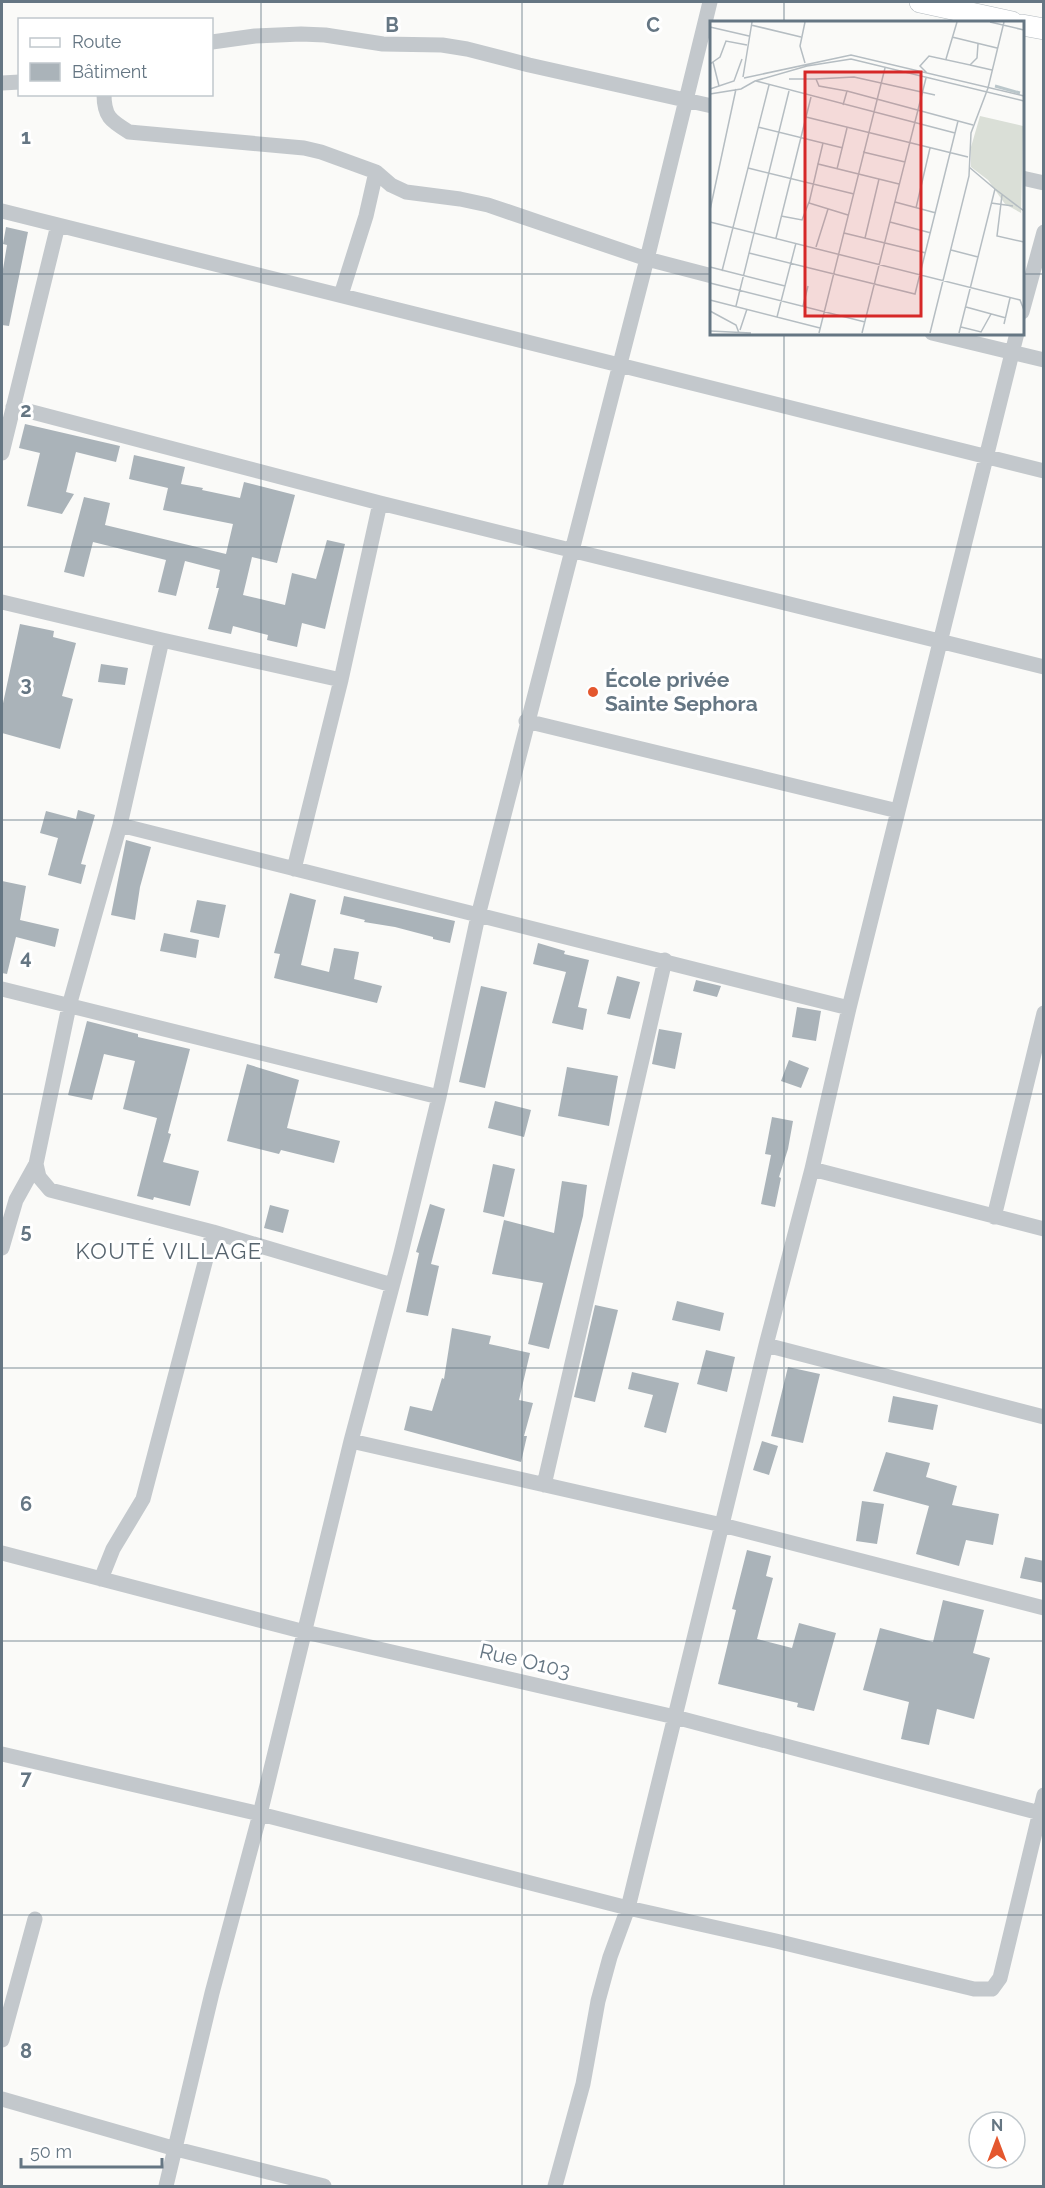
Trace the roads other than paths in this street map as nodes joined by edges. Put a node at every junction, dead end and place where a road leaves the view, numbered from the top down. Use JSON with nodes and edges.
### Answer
{"nodes":[{"id":1,"x":710,"y":2,"type":"edge"},
{"id":2,"x":920,"y":2,"type":"edge"},
{"id":3,"x":1007,"y":21,"type":"edge"},
{"id":4,"x":1024,"y":25,"type":"edge"},
{"id":5,"x":1044,"y":29,"type":"edge"},
{"id":6,"x":213,"y":42,"type":"edge"},
{"id":7,"x":18,"y":82,"type":"edge"},
{"id":8,"x":2,"y":83,"type":"edge"},
{"id":9,"x":104,"y":96,"type":"edge"},
{"id":10,"x":686,"y":100,"type":"junction"},
{"id":11,"x":710,"y":106,"type":"edge"},
{"id":12,"x":376,"y":172,"type":"junction"},
{"id":13,"x":1024,"y":178,"type":"edge"},
{"id":14,"x":1044,"y":183,"type":"edge"},
{"id":15,"x":2,"y":211,"type":"edge"},
{"id":16,"x":58,"y":225,"type":"junction"},
{"id":17,"x":1044,"y":232,"type":"edge"},
{"id":18,"x":646,"y":259,"type":"junction"},
{"id":19,"x":710,"y":275,"type":"edge"},
{"id":20,"x":341,"y":295,"type":"junction"},
{"id":21,"x":1024,"y":308,"type":"edge"},
{"id":22,"x":936,"y":334,"type":"edge"},
{"id":23,"x":1017,"y":334,"type":"edge"},
{"id":24,"x":1012,"y":353,"type":"junction"},
{"id":25,"x":1044,"y":360,"type":"edge"},
{"id":26,"x":619,"y":366,"type":"junction"},
{"id":27,"x":13,"y":407,"type":"junction"},
{"id":28,"x":2,"y":453,"type":"edge"},
{"id":29,"x":985,"y":457,"type":"junction"},
{"id":30,"x":1044,"y":471,"type":"edge"},
{"id":31,"x":380,"y":503,"type":"junction"},
{"id":32,"x":571,"y":549,"type":"junction"},
{"id":33,"x":2,"y":602,"type":"edge"},
{"id":34,"x":162,"y":640,"type":"junction"},
{"id":35,"x":940,"y":640,"type":"junction"},
{"id":36,"x":1044,"y":667,"type":"edge"},
{"id":37,"x":341,"y":680,"type":"junction"},
{"id":38,"x":526,"y":721,"type":"junction"},
{"id":39,"x":898,"y":811,"type":"junction"},
{"id":40,"x":120,"y":825,"type":"junction"},
{"id":41,"x":294,"y":869,"type":"junction"},
{"id":42,"x":478,"y":916,"type":"junction"},
{"id":43,"x":665,"y":960,"type":"junction"},
{"id":44,"x":2,"y":989,"type":"edge"},
{"id":45,"x":69,"y":1006,"type":"junction"},
{"id":46,"x":849,"y":1008,"type":"junction"},
{"id":47,"x":1044,"y":1013,"type":"edge"},
{"id":48,"x":439,"y":1097,"type":"junction"},
{"id":49,"x":36,"y":1164,"type":"junction"},
{"id":50,"x":812,"y":1169,"type":"junction"},
{"id":51,"x":994,"y":1217,"type":"junction"},
{"id":52,"x":1044,"y":1229,"type":"edge"},
{"id":53,"x":213,"y":1232,"type":"junction"},
{"id":54,"x":2,"y":1248,"type":"edge"},
{"id":55,"x":392,"y":1285,"type":"junction"},
{"id":56,"x":766,"y":1345,"type":"junction"},
{"id":57,"x":1044,"y":1417,"type":"edge"},
{"id":58,"x":351,"y":1441,"type":"junction"},
{"id":59,"x":544,"y":1485,"type":"junction"},
{"id":60,"x":722,"y":1525,"type":"junction"},
{"id":61,"x":2,"y":1553,"type":"edge"},
{"id":62,"x":100,"y":1579,"type":"junction"},
{"id":63,"x":1044,"y":1608,"type":"edge"},
{"id":64,"x":305,"y":1632,"type":"junction"},
{"id":65,"x":675,"y":1717,"type":"junction"},
{"id":66,"x":2,"y":1754,"type":"edge"},
{"id":67,"x":1044,"y":1795,"type":"edge"},
{"id":68,"x":260,"y":1814,"type":"junction"},
{"id":69,"x":1041,"y":1814,"type":"edge"},
{"id":70,"x":628,"y":1908,"type":"junction"},
{"id":71,"x":34,"y":1919,"type":"dead end"},
{"id":72,"x":2,"y":2040,"type":"edge"},
{"id":73,"x":2,"y":2099,"type":"edge"},
{"id":74,"x":176,"y":2149,"type":"junction"},
{"id":75,"x":166,"y":2187,"type":"edge"},
{"id":76,"x":324,"y":2187,"type":"edge"},
{"id":77,"x":555,"y":2187,"type":"edge"}],
"edges":[{"from":1,"to":10,"type":"street"},
{"from":2,"to":3,"type":"main road"},
{"from":4,"to":5,"type":"main road"},
{"from":6,"to":10,"type":"street"},
{"from":7,"to":8,"type":"street"},
{"from":9,"to":12,"type":"street"},
{"from":10,"to":11,"type":"street"},
{"from":10,"to":18,"type":"street"},
{"from":12,"to":18,"type":"street"},
{"from":12,"to":20,"type":"street"},
{"from":13,"to":14,"type":"street"},
{"from":15,"to":16,"type":"street"},
{"from":16,"to":20,"type":"street"},
{"from":16,"to":27,"type":"street"},
{"from":17,"to":21,"type":"street"},
{"from":18,"to":19,"type":"street"},
{"from":18,"to":26,"type":"street"},
{"from":20,"to":26,"type":"street"},
{"from":22,"to":24,"type":"street"},
{"from":23,"to":24,"type":"street"},
{"from":24,"to":25,"type":"street"},
{"from":24,"to":29,"type":"street"},
{"from":26,"to":29,"type":"street"},
{"from":26,"to":32,"type":"street"},
{"from":27,"to":28,"type":"street"},
{"from":27,"to":31,"type":"street"},
{"from":29,"to":30,"type":"street"},
{"from":29,"to":35,"type":"street"},
{"from":31,"to":32,"type":"street"},
{"from":31,"to":37,"type":"street"},
{"from":32,"to":35,"type":"street"},
{"from":32,"to":38,"type":"street"},
{"from":33,"to":34,"type":"street"},
{"from":34,"to":37,"type":"street"},
{"from":34,"to":40,"type":"street"},
{"from":35,"to":36,"type":"street"},
{"from":35,"to":39,"type":"street"},
{"from":37,"to":41,"type":"street"},
{"from":38,"to":39,"type":"street"},
{"from":38,"to":42,"type":"street"},
{"from":39,"to":46,"type":"street"},
{"from":40,"to":41,"type":"street"},
{"from":40,"to":45,"type":"street"},
{"from":41,"to":42,"type":"street"},
{"from":42,"to":43,"type":"street"},
{"from":42,"to":48,"type":"street"},
{"from":43,"to":46,"type":"street"},
{"from":43,"to":59,"type":"street"},
{"from":44,"to":45,"type":"street"},
{"from":45,"to":48,"type":"street"},
{"from":45,"to":49,"type":"street"},
{"from":46,"to":50,"type":"street"},
{"from":47,"to":51,"type":"street"},
{"from":48,"to":55,"type":"street"},
{"from":49,"to":53,"type":"street"},
{"from":49,"to":54,"type":"street"},
{"from":50,"to":51,"type":"street"},
{"from":50,"to":56,"type":"street"},
{"from":51,"to":52,"type":"street"},
{"from":53,"to":55,"type":"street"},
{"from":53,"to":62,"type":"street"},
{"from":55,"to":58,"type":"street"},
{"from":56,"to":57,"type":"street"},
{"from":56,"to":60,"type":"street"},
{"from":58,"to":59,"type":"street"},
{"from":58,"to":64,"type":"street"},
{"from":59,"to":60,"type":"street"},
{"from":60,"to":63,"type":"street"},
{"from":60,"to":65,"type":"street"},
{"from":61,"to":62,"type":"street","name":"Rue O103"},
{"from":62,"to":64,"type":"street","name":"Rue O103"},
{"from":64,"to":65,"type":"street","name":"Rue O103"},
{"from":64,"to":68,"type":"street"},
{"from":65,"to":69,"type":"street","name":"Rue O103"},
{"from":65,"to":70,"type":"street"},
{"from":66,"to":68,"type":"street"},
{"from":67,"to":69,"type":"street"},
{"from":68,"to":70,"type":"street"},
{"from":68,"to":74,"type":"street"},
{"from":69,"to":70,"type":"street"},
{"from":70,"to":77,"type":"street"},
{"from":71,"to":72,"type":"street"},
{"from":73,"to":74,"type":"street"},
{"from":74,"to":75,"type":"street"},
{"from":74,"to":76,"type":"street"}]}
